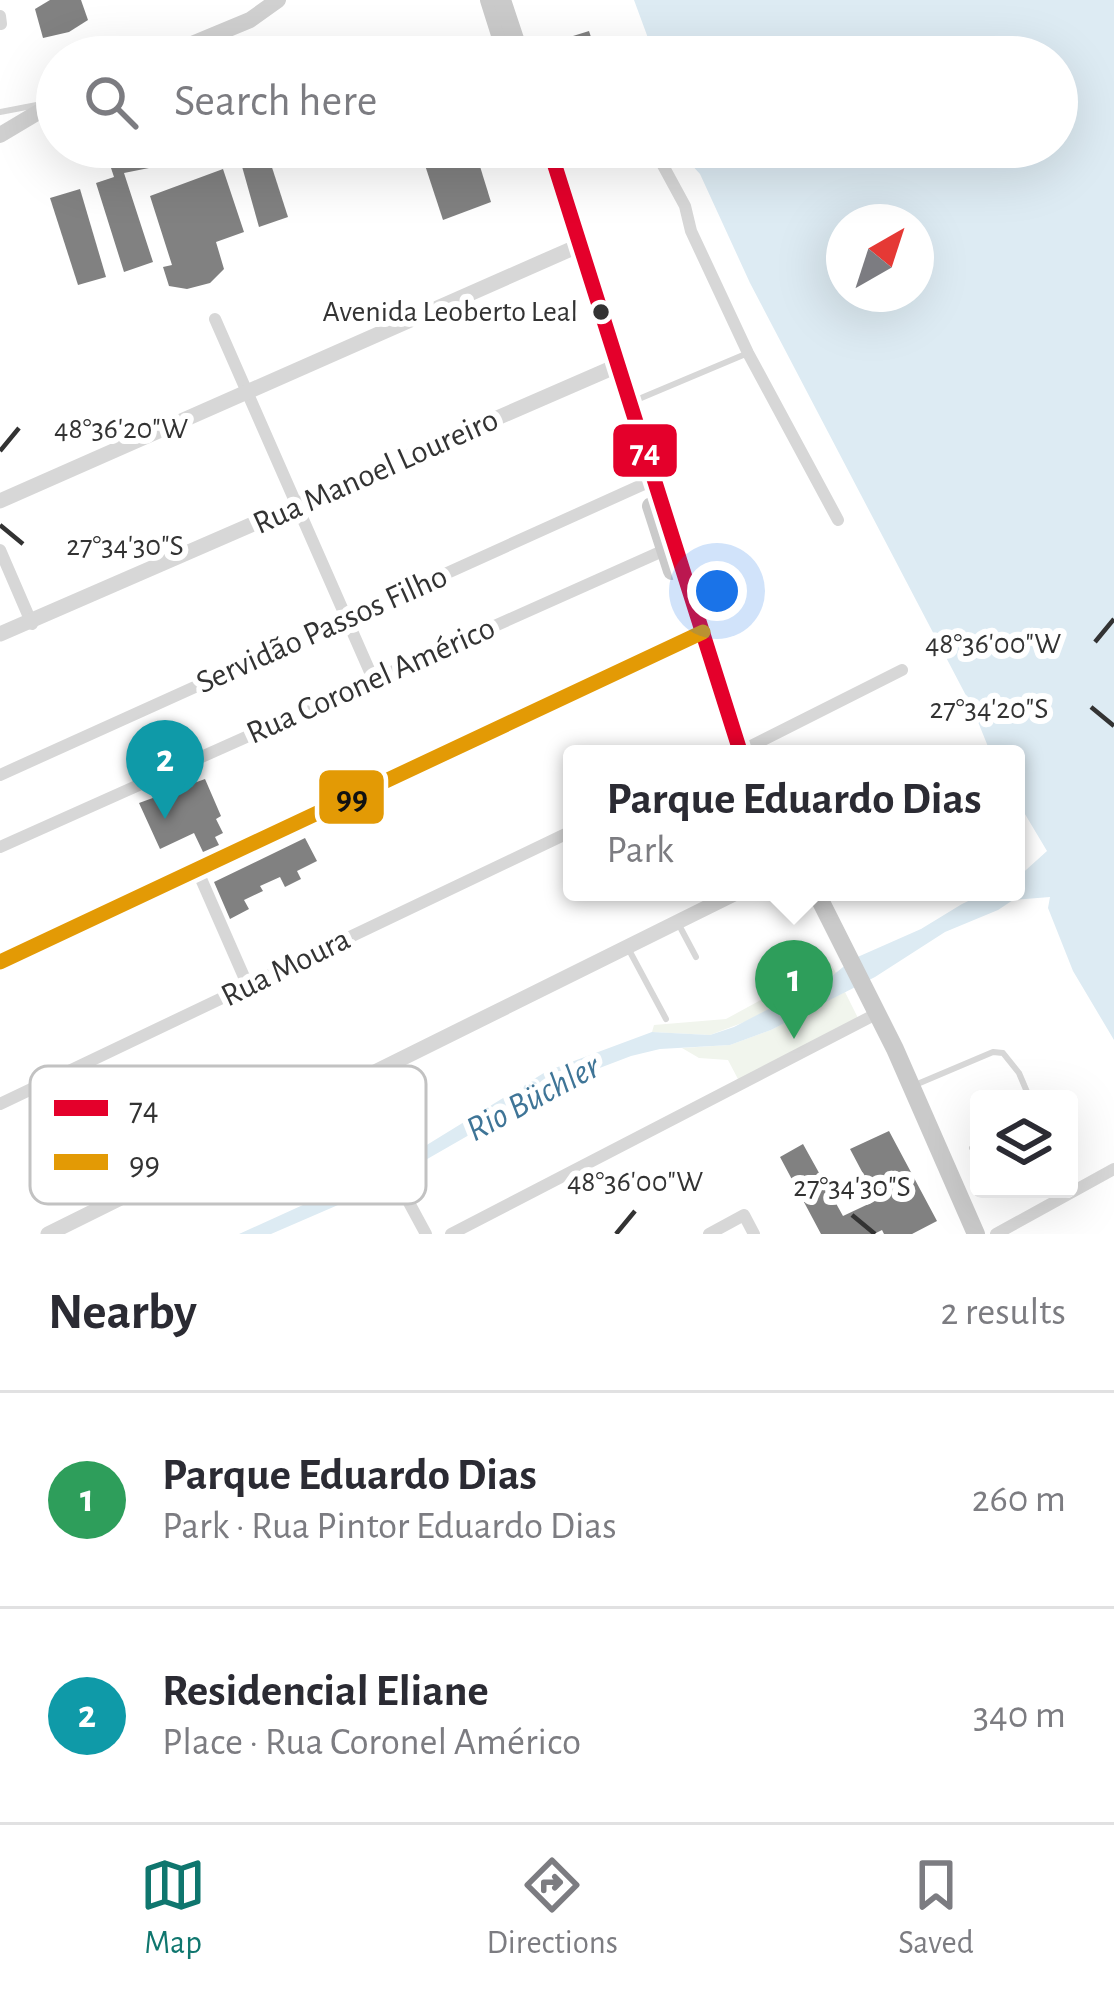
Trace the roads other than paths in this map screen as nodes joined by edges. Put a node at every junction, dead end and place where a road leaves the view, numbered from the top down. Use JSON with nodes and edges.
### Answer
{"nodes":[{"id":1,"x":278,"y":0,"type":"edge"},
{"id":2,"x":489,"y":0,"type":"edge"},
{"id":3,"x":502,"y":0,"type":"edge"},
{"id":4,"x":212,"y":36,"type":"edge"},
{"id":5,"x":500,"y":36,"type":"edge"},
{"id":6,"x":514,"y":36,"type":"edge"},
{"id":7,"x":36,"y":105,"type":"edge"},
{"id":8,"x":0,"y":112,"type":"edge"},
{"id":9,"x":36,"y":114,"type":"edge"},
{"id":10,"x":0,"y":136,"type":"edge"},
{"id":11,"x":543,"y":168,"type":"edge"},
{"id":12,"x":555,"y":168,"type":"edge"},
{"id":13,"x":664,"y":168,"type":"edge"},
{"id":14,"x":569,"y":250,"type":"junction"},
{"id":15,"x":215,"y":319,"type":"dead end"},
{"id":16,"x":748,"y":353,"type":"junction"},
{"id":17,"x":613,"y":367,"type":"junction"},
{"id":18,"x":247,"y":392,"type":"junction"},
{"id":19,"x":631,"y":402,"type":"junction"},
{"id":20,"x":644,"y":484,"type":"junction"},
{"id":21,"x":0,"y":501,"type":"edge"},
{"id":22,"x":297,"y":507,"type":"junction"},
{"id":23,"x":838,"y":520,"type":"dead end"},
{"id":24,"x":671,"y":547,"type":"junction"},
{"id":25,"x":0,"y":550,"type":"edge"},
{"id":26,"x":346,"y":619,"type":"junction"},
{"id":27,"x":32,"y":624,"type":"junction"},
{"id":28,"x":0,"y":634,"type":"edge"},
{"id":29,"x":698,"y":634,"type":"junction"},
{"id":30,"x":902,"y":670,"type":"dead end"},
{"id":31,"x":374,"y":681,"type":"junction"},
{"id":32,"x":733,"y":745,"type":"edge"},
{"id":33,"x":752,"y":745,"type":"edge"},
{"id":34,"x":1,"y":773,"type":"edge"},
{"id":35,"x":563,"y":835,"type":"edge"},
{"id":36,"x":0,"y":847,"type":"edge"},
{"id":37,"x":198,"y":872,"type":"junction"},
{"id":38,"x":721,"y":901,"type":"edge"},
{"id":39,"x":821,"y":901,"type":"edge"},
{"id":40,"x":678,"y":922,"type":"junction"},
{"id":41,"x":627,"y":947,"type":"junction"},
{"id":42,"x":696,"y":958,"type":"dead end"},
{"id":43,"x":0,"y":962,"type":"edge"},
{"id":44,"x":248,"y":986,"type":"junction"},
{"id":45,"x":878,"y":1012,"type":"junction"},
{"id":46,"x":666,"y":1019,"type":"dead end"},
{"id":47,"x":80,"y":1066,"type":"edge"},
{"id":48,"x":388,"y":1066,"type":"edge"},
{"id":49,"x":912,"y":1086,"type":"junction"},
{"id":50,"x":30,"y":1090,"type":"edge"},
{"id":51,"x":1026,"y":1090,"type":"edge"},
{"id":52,"x":0,"y":1104,"type":"edge"},
{"id":53,"x":1114,"y":1169,"type":"edge"},
{"id":54,"x":952,"y":1184,"type":"junction"},
{"id":55,"x":108,"y":1204,"type":"edge"},
{"id":56,"x":410,"y":1204,"type":"edge"},
{"id":57,"x":47,"y":1234,"type":"edge"},
{"id":58,"x":426,"y":1234,"type":"edge"},
{"id":59,"x":451,"y":1234,"type":"edge"},
{"id":60,"x":710,"y":1234,"type":"edge"},
{"id":61,"x":754,"y":1234,"type":"edge"},
{"id":62,"x":959,"y":1234,"type":"edge"},
{"id":63,"x":976,"y":1234,"type":"edge"},
{"id":64,"x":996,"y":1234,"type":"edge"}],
"edges":[{"from":1,"to":4,"type":"main road"},
{"from":2,"to":5,"type":"main road"},
{"from":3,"to":6,"type":"main road"},
{"from":7,"to":8,"type":"lane"},
{"from":9,"to":10,"type":"main road"},
{"from":11,"to":14,"type":"main road"},
{"from":12,"to":17,"type":"main road"},
{"from":13,"to":16,"type":"street"},
{"from":14,"to":17,"type":"main road"},
{"from":14,"to":18,"type":"street"},
{"from":15,"to":18,"type":"street"},
{"from":16,"to":19,"type":"lane"},
{"from":16,"to":23,"type":"street"},
{"from":17,"to":19,"type":"main road"},
{"from":17,"to":20,"type":"main road"},
{"from":17,"to":22,"type":"street","name":"Rua Manoel Loureiro"},
{"from":18,"to":21,"type":"street"},
{"from":18,"to":22,"type":"street"},
{"from":19,"to":24,"type":"main road"},
{"from":20,"to":24,"type":"main road"},
{"from":20,"to":26,"type":"street","name":"Servidão Passos Filho"},
{"from":22,"to":26,"type":"street"},
{"from":22,"to":27,"type":"street","name":"Rua Manoel Loureiro"},
{"from":24,"to":29,"type":"main road"},
{"from":24,"to":31,"type":"street","name":"Rua Coronel Américo"},
{"from":25,"to":27,"type":"street"},
{"from":26,"to":31,"type":"street"},
{"from":26,"to":34,"type":"street","name":"Servidão Passos Filho"},
{"from":27,"to":28,"type":"street","name":"Rua Manoel Loureiro"},
{"from":29,"to":32,"type":"main road"},
{"from":29,"to":37,"type":"street"},
{"from":30,"to":33,"type":"street"},
{"from":31,"to":36,"type":"street","name":"Rua Coronel Américo"},
{"from":35,"to":44,"type":"street","name":"Rua Moura"},
{"from":37,"to":43,"type":"street"},
{"from":37,"to":44,"type":"street"},
{"from":38,"to":40,"type":"street"},
{"from":39,"to":45,"type":"main road"},
{"from":40,"to":41,"type":"street"},
{"from":40,"to":42,"type":"lane"},
{"from":41,"to":46,"type":"lane"},
{"from":41,"to":48,"type":"street"},
{"from":44,"to":47,"type":"street","name":"Rua Moura"},
{"from":45,"to":49,"type":"main road"},
{"from":45,"to":59,"type":"street"},
{"from":49,"to":51,"type":"lane"},
{"from":49,"to":54,"type":"main road"},
{"from":50,"to":52,"type":"street","name":"Rua Moura"},
{"from":53,"to":64,"type":"street"},
{"from":54,"to":62,"type":"main road"},
{"from":54,"to":63,"type":"main road"},
{"from":55,"to":57,"type":"street"},
{"from":56,"to":58,"type":"street"},
{"from":60,"to":61,"type":"street"}]}
